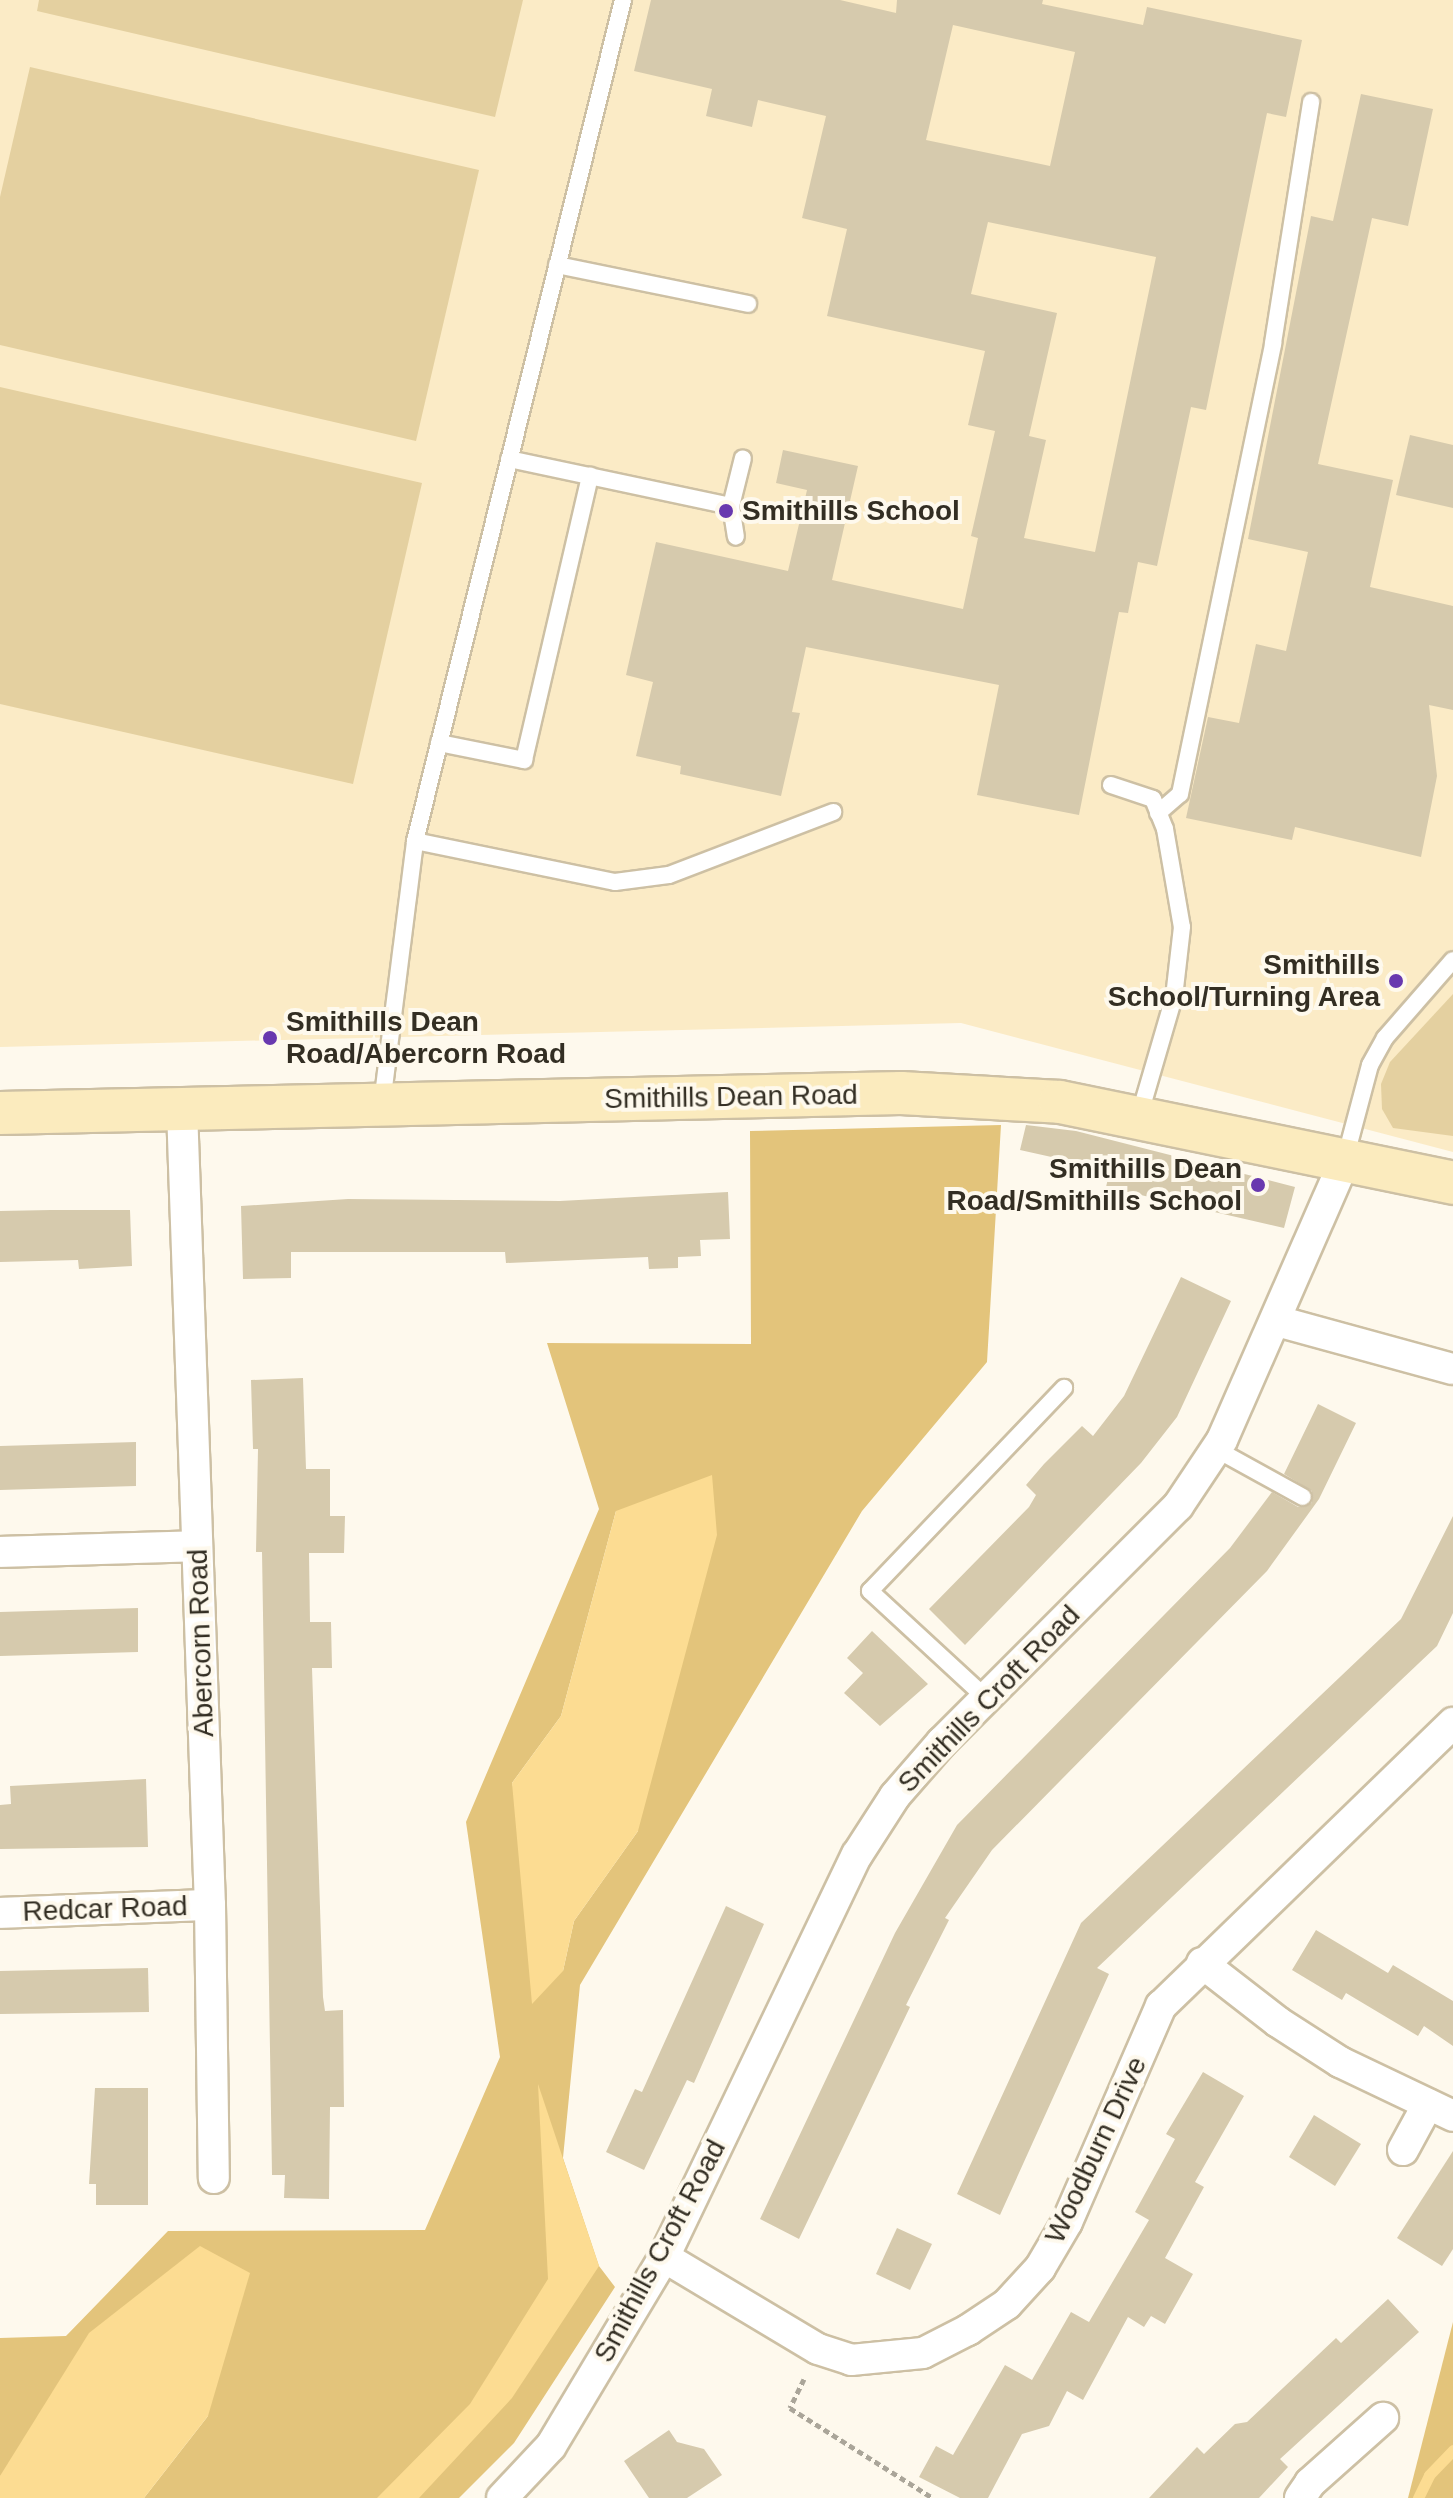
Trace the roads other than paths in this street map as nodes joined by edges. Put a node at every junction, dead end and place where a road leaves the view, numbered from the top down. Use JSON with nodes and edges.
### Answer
{"nodes":[{"id":1,"x":623,"y":0,"type":"edge"},
{"id":2,"x":1311,"y":102,"type":"dead end"},
{"id":3,"x":557,"y":265,"type":"junction"},
{"id":4,"x":748,"y":304,"type":"dead end"},
{"id":5,"x":743,"y":458,"type":"dead end"},
{"id":6,"x":509,"y":459,"type":"junction"},
{"id":7,"x":590,"y":476,"type":"junction"},
{"id":8,"x":731,"y":506,"type":"junction"},
{"id":9,"x":736,"y":537,"type":"dead end"},
{"id":10,"x":439,"y":743,"type":"junction"},
{"id":11,"x":1111,"y":785,"type":"dead end"},
{"id":12,"x":833,"y":812,"type":"dead end"},
{"id":13,"x":1158,"y":813,"type":"junction"},
{"id":14,"x":415,"y":841,"type":"junction"},
{"id":15,"x":1453,"y":960,"type":"edge"},
{"id":16,"x":381,"y":1105,"type":"junction"},
{"id":17,"x":182,"y":1109,"type":"junction"},
{"id":18,"x":0,"y":1113,"type":"edge"},
{"id":19,"x":1139,"y":1118,"type":"junction"},
{"id":20,"x":1345,"y":1160,"type":"junction"},
{"id":21,"x":1453,"y":1183,"type":"edge"},
{"id":22,"x":1277,"y":1321,"type":"junction"},
{"id":23,"x":1453,"y":1369,"type":"edge"},
{"id":24,"x":1064,"y":1388,"type":"dead end"},
{"id":25,"x":1216,"y":1449,"type":"junction"},
{"id":26,"x":1303,"y":1497,"type":"dead end"},
{"id":27,"x":197,"y":1546,"type":"junction"},
{"id":28,"x":0,"y":1552,"type":"edge"},
{"id":29,"x":986,"y":1698,"type":"junction"},
{"id":30,"x":1453,"y":1723,"type":"edge"},
{"id":31,"x":210,"y":1905,"type":"junction"},
{"id":32,"x":0,"y":1913,"type":"edge"},
{"id":33,"x":1202,"y":1963,"type":"junction"},
{"id":34,"x":1440,"y":2110,"type":"edge"},
{"id":35,"x":1403,"y":2150,"type":"dead end"},
{"id":36,"x":214,"y":2178,"type":"dead end"},
{"id":37,"x":664,"y":2257,"type":"junction"},
{"id":38,"x":1377,"y":2435,"type":"dead end"},
{"id":39,"x":502,"y":2498,"type":"edge"},
{"id":40,"x":1300,"y":2498,"type":"edge"}],
"edges":[{"from":1,"to":3,"type":"lane"},
{"from":2,"to":13,"type":"lane"},
{"from":3,"to":4,"type":"lane"},
{"from":3,"to":6,"type":"lane"},
{"from":5,"to":8,"type":"lane"},
{"from":6,"to":7,"type":"lane"},
{"from":6,"to":10,"type":"lane"},
{"from":7,"to":8,"type":"lane"},
{"from":7,"to":10,"type":"lane"},
{"from":8,"to":9,"type":"lane"},
{"from":10,"to":14,"type":"lane"},
{"from":11,"to":13,"type":"lane"},
{"from":12,"to":14,"type":"lane"},
{"from":13,"to":19,"type":"lane"},
{"from":14,"to":16,"type":"lane"},
{"from":15,"to":20,"type":"lane"},
{"from":16,"to":17,"type":"street","name":"Smithills Dean Road"},
{"from":16,"to":19,"type":"street","name":"Smithills Dean Road"},
{"from":17,"to":18,"type":"street","name":"Smithills Dean Road"},
{"from":17,"to":27,"type":"street","name":"Abercorn Road"},
{"from":19,"to":20,"type":"street","name":"Smithills Dean Road"},
{"from":20,"to":21,"type":"street","name":"Smithills Dean Road"},
{"from":20,"to":22,"type":"street","name":"Smithills Croft Road"},
{"from":22,"to":23,"type":"street"},
{"from":22,"to":25,"type":"street","name":"Smithills Croft Road"},
{"from":24,"to":29,"type":"lane"},
{"from":25,"to":26,"type":"lane"},
{"from":25,"to":29,"type":"street","name":"Smithills Croft Road"},
{"from":27,"to":28,"type":"street"},
{"from":27,"to":31,"type":"street","name":"Abercorn Road"},
{"from":29,"to":37,"type":"street","name":"Smithills Croft Road"},
{"from":30,"to":33,"type":"street","name":"Woodburn Drive"},
{"from":31,"to":32,"type":"street","name":"Redcar Road"},
{"from":31,"to":36,"type":"street","name":"Abercorn Road"},
{"from":33,"to":34,"type":"street"},
{"from":33,"to":37,"type":"street","name":"Woodburn Drive"},
{"from":34,"to":35,"type":"street"},
{"from":37,"to":39,"type":"street","name":"Smithills Croft Road"},
{"from":38,"to":40,"type":"street"}]}
